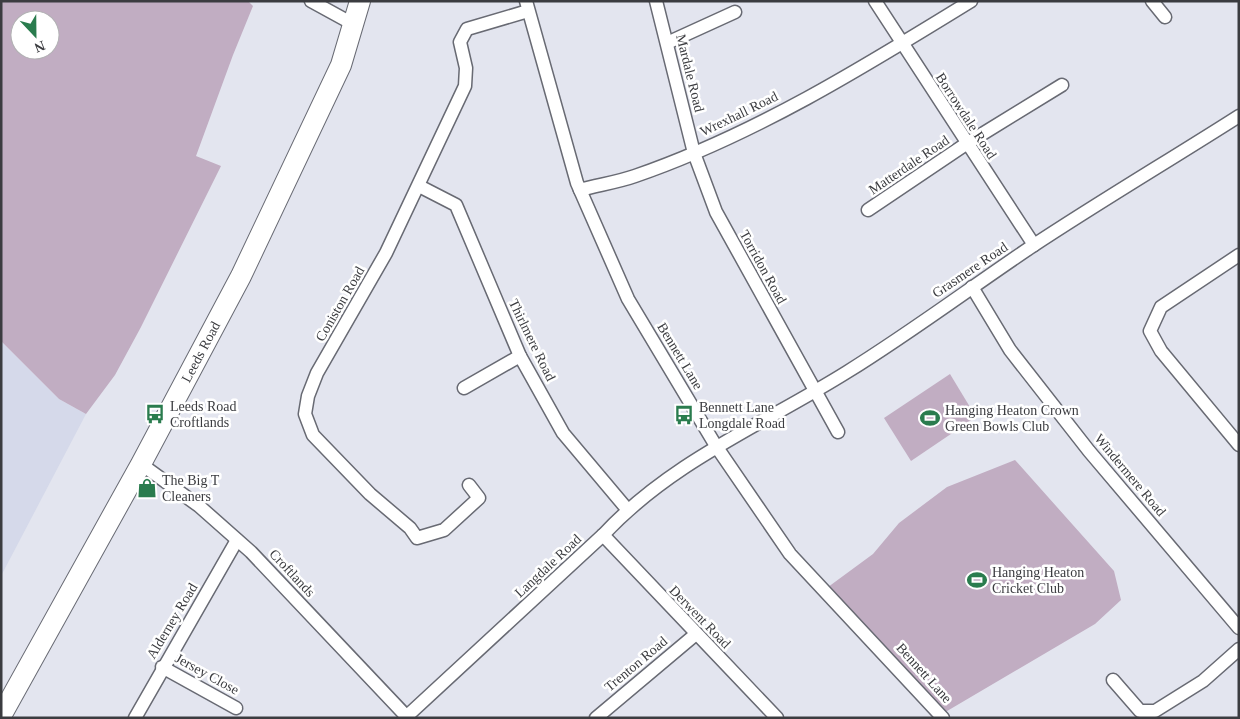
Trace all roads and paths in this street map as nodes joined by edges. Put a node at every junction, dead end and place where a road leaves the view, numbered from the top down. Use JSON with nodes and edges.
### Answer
{"nodes":[{"id":1,"x":311,"y":1,"type":"edge"},
{"id":2,"x":360,"y":1,"type":"edge"},
{"id":3,"x":656,"y":1,"type":"edge"},
{"id":4,"x":875,"y":1,"type":"edge"},
{"id":5,"x":971,"y":1,"type":"edge"},
{"id":6,"x":1152,"y":1,"type":"edge"},
{"id":7,"x":527,"y":6,"type":"edge"},
{"id":8,"x":735,"y":12,"type":"dead end"},
{"id":9,"x":1165,"y":17,"type":"dead end"},
{"id":10,"x":353,"y":24,"type":"junction"},
{"id":11,"x":667,"y":43,"type":"junction"},
{"id":12,"x":902,"y":44,"type":"junction"},
{"id":13,"x":1062,"y":85,"type":"dead end"},
{"id":14,"x":1239,"y":116,"type":"edge"},
{"id":15,"x":966,"y":144,"type":"junction"},
{"id":16,"x":694,"y":152,"type":"junction"},
{"id":17,"x":419,"y":186,"type":"junction"},
{"id":18,"x":580,"y":190,"type":"junction"},
{"id":19,"x":868,"y":210,"type":"dead end"},
{"id":20,"x":1034,"y":246,"type":"junction"},
{"id":21,"x":1239,"y":255,"type":"edge"},
{"id":22,"x":972,"y":286,"type":"junction"},
{"id":23,"x":520,"y":356,"type":"junction"},
{"id":24,"x":464,"y":388,"type":"dead end"},
{"id":25,"x":815,"y":392,"type":"junction"},
{"id":26,"x":838,"y":432,"type":"dead end"},
{"id":27,"x":1239,"y":445,"type":"edge"},
{"id":28,"x":716,"y":446,"type":"junction"},
{"id":29,"x":141,"y":464,"type":"junction"},
{"id":30,"x":469,"y":485,"type":"dead end"},
{"id":31,"x":627,"y":509,"type":"junction"},
{"id":32,"x":603,"y":535,"type":"junction"},
{"id":33,"x":237,"y":540,"type":"junction"},
{"id":34,"x":1239,"y":628,"type":"edge"},
{"id":35,"x":696,"y":634,"type":"junction"},
{"id":36,"x":1239,"y":649,"type":"edge"},
{"id":37,"x":162,"y":666,"type":"junction"},
{"id":38,"x":1113,"y":680,"type":"dead end"},
{"id":39,"x":236,"y":708,"type":"dead end"},
{"id":40,"x":1,"y":716,"type":"edge"},
{"id":41,"x":406,"y":717,"type":"edge"},
{"id":42,"x":135,"y":718,"type":"edge"},
{"id":43,"x":596,"y":718,"type":"edge"},
{"id":44,"x":777,"y":718,"type":"edge"},
{"id":45,"x":943,"y":718,"type":"edge"}],
"edges":[{"from":1,"to":10,"type":"street"},
{"from":2,"to":10,"type":"main road","name":"Leeds Road"},
{"from":3,"to":11,"type":"street","name":"Mardale Road"},
{"from":4,"to":12,"type":"street","name":"Borrowdale Road"},
{"from":5,"to":12,"type":"street","name":"Wrexhall Road"},
{"from":6,"to":9,"type":"street"},
{"from":7,"to":17,"type":"street","name":"Coniston Road"},
{"from":7,"to":18,"type":"street","name":"Bennett Lane"},
{"from":8,"to":11,"type":"street"},
{"from":10,"to":29,"type":"main road","name":"Leeds Road"},
{"from":11,"to":16,"type":"street","name":"Mardale Road"},
{"from":12,"to":15,"type":"street","name":"Borrowdale Road"},
{"from":12,"to":16,"type":"street","name":"Wrexhall Road"},
{"from":13,"to":15,"type":"street","name":"Matterdale Road"},
{"from":14,"to":20,"type":"street","name":"Grasmere Road"},
{"from":15,"to":19,"type":"street","name":"Matterdale Road"},
{"from":15,"to":20,"type":"street","name":"Borrowdale Road"},
{"from":16,"to":18,"type":"street","name":"Wrexhall Road"},
{"from":16,"to":25,"type":"street","name":"Torridon Road"},
{"from":17,"to":23,"type":"street","name":"Thirlmere Road"},
{"from":17,"to":30,"type":"street","name":"Coniston Road"},
{"from":18,"to":28,"type":"street","name":"Bennett Lane"},
{"from":20,"to":22,"type":"street","name":"Grasmere Road"},
{"from":21,"to":27,"type":"street"},
{"from":22,"to":25,"type":"street","name":"Grasmere Road"},
{"from":22,"to":34,"type":"street","name":"Windermere Road"},
{"from":23,"to":24,"type":"street"},
{"from":23,"to":31,"type":"street","name":"Thirlmere Road"},
{"from":25,"to":26,"type":"street","name":"Torridon Road"},
{"from":25,"to":28,"type":"street","name":"Grasmere Road"},
{"from":28,"to":31,"type":"street","name":"Langdale Road"},
{"from":28,"to":45,"type":"street","name":"Bennett Lane"},
{"from":29,"to":33,"type":"street","name":"Croftlands"},
{"from":29,"to":40,"type":"main road","name":"Leeds Road"},
{"from":31,"to":32,"type":"street","name":"Langdale Road"},
{"from":32,"to":35,"type":"street","name":"Derwent Road"},
{"from":32,"to":41,"type":"street","name":"Langdale Road"},
{"from":33,"to":37,"type":"street","name":"Alderney Road"},
{"from":33,"to":41,"type":"street","name":"Croftlands"},
{"from":35,"to":43,"type":"street","name":"Trenton Road"},
{"from":35,"to":44,"type":"street","name":"Derwent Road"},
{"from":36,"to":38,"type":"street"},
{"from":37,"to":39,"type":"street","name":"Jersey Close"},
{"from":37,"to":42,"type":"street","name":"Alderney Road"}]}
